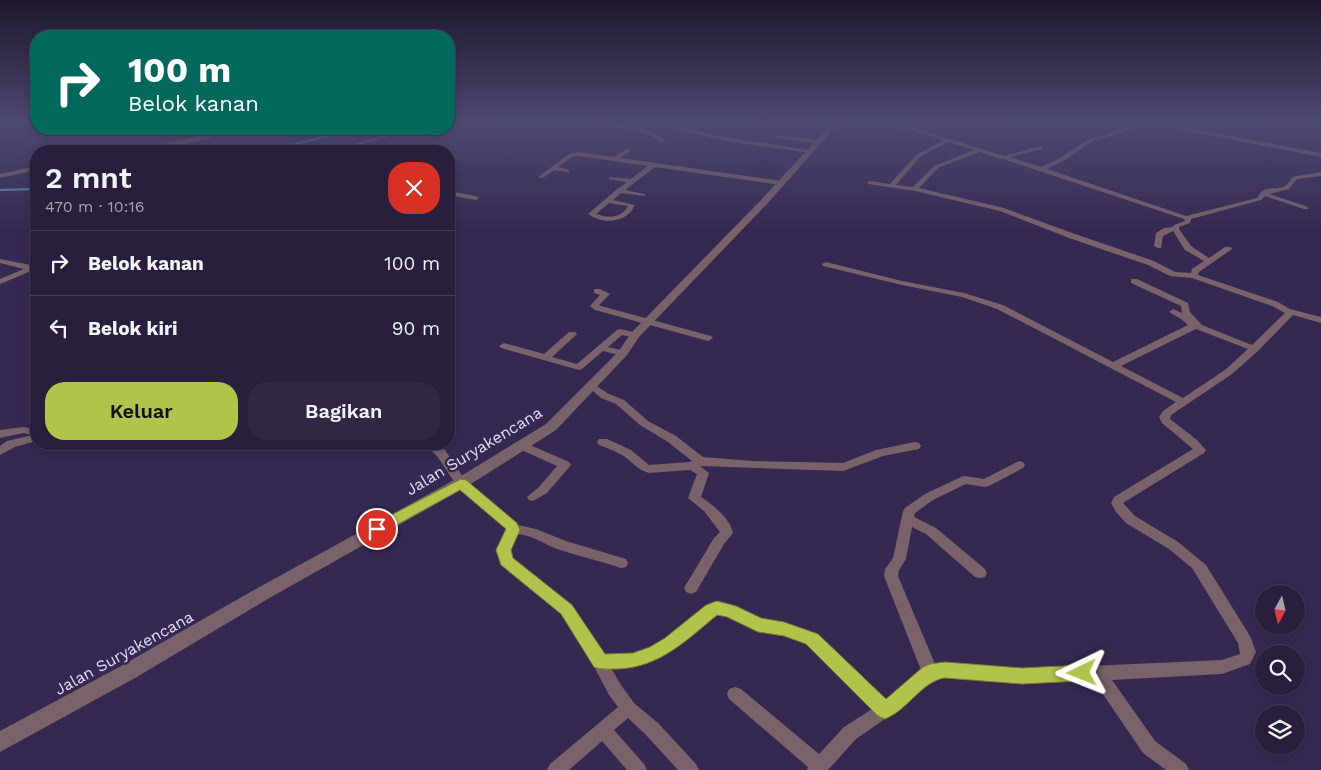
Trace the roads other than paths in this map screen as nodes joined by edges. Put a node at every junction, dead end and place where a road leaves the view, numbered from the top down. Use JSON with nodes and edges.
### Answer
{"nodes":[{"id":1,"x":568,"y":158,"type":"edge"},
{"id":2,"x":603,"y":158,"type":"edge"},
{"id":3,"x":618,"y":158,"type":"edge"},
{"id":4,"x":805,"y":158,"type":"edge"},
{"id":5,"x":915,"y":158,"type":"edge"},
{"id":6,"x":959,"y":158,"type":"edge"},
{"id":7,"x":1001,"y":158,"type":"edge"},
{"id":8,"x":1064,"y":158,"type":"edge"},
{"id":9,"x":615,"y":160,"type":"junction"},
{"id":10,"x":654,"y":166,"type":"junction"},
{"id":11,"x":553,"y":168,"type":"junction"},
{"id":12,"x":30,"y":169,"type":"edge"},
{"id":13,"x":1040,"y":169,"type":"junction"},
{"id":14,"x":567,"y":171,"type":"dead end"},
{"id":15,"x":1319,"y":175,"type":"edge"},
{"id":16,"x":0,"y":176,"type":"edge"},
{"id":17,"x":541,"y":177,"type":"dead end"},
{"id":18,"x":611,"y":178,"type":"dead end"},
{"id":19,"x":632,"y":181,"type":"junction"},
{"id":20,"x":870,"y":183,"type":"dead end"},
{"id":21,"x":781,"y":184,"type":"junction"},
{"id":22,"x":891,"y":186,"type":"junction"},
{"id":23,"x":915,"y":189,"type":"junction"},
{"id":24,"x":618,"y":191,"type":"junction"},
{"id":25,"x":455,"y":194,"type":"edge"},
{"id":26,"x":1263,"y":194,"type":"junction"},
{"id":27,"x":643,"y":195,"type":"dead end"},
{"id":28,"x":476,"y":198,"type":"dead end"},
{"id":29,"x":606,"y":201,"type":"junction"},
{"id":30,"x":1306,"y":208,"type":"dead end"},
{"id":31,"x":1186,"y":218,"type":"junction"},
{"id":32,"x":1174,"y":229,"type":"junction"},
{"id":33,"x":1158,"y":246,"type":"dead end"},
{"id":34,"x":1228,"y":249,"type":"dead end"},
{"id":35,"x":0,"y":260,"type":"edge"},
{"id":36,"x":1210,"y":261,"type":"junction"},
{"id":37,"x":826,"y":264,"type":"dead end"},
{"id":38,"x":30,"y":266,"type":"edge"},
{"id":39,"x":30,"y":269,"type":"edge"},
{"id":40,"x":1194,"y":276,"type":"junction"},
{"id":41,"x":1134,"y":281,"type":"dead end"},
{"id":42,"x":0,"y":282,"type":"edge"},
{"id":43,"x":597,"y":291,"type":"dead end"},
{"id":44,"x":1289,"y":311,"type":"junction"},
{"id":45,"x":1173,"y":312,"type":"dead end"},
{"id":46,"x":1321,"y":320,"type":"edge"},
{"id":47,"x":649,"y":321,"type":"junction"},
{"id":48,"x":572,"y":334,"type":"dead end"},
{"id":49,"x":635,"y":335,"type":"junction"},
{"id":50,"x":708,"y":338,"type":"dead end"},
{"id":51,"x":504,"y":346,"type":"dead end"},
{"id":52,"x":601,"y":348,"type":"junction"},
{"id":53,"x":1255,"y":349,"type":"junction"},
{"id":54,"x":623,"y":353,"type":"junction"},
{"id":55,"x":546,"y":357,"type":"junction"},
{"id":56,"x":1112,"y":366,"type":"junction"},
{"id":57,"x":592,"y":386,"type":"junction"},
{"id":58,"x":1183,"y":402,"type":"junction"},
{"id":59,"x":30,"y":431,"type":"edge"},
{"id":60,"x":0,"y":434,"type":"edge"},
{"id":61,"x":30,"y":439,"type":"edge"},
{"id":62,"x":603,"y":442,"type":"dead end"},
{"id":63,"x":521,"y":444,"type":"junction"},
{"id":64,"x":915,"y":446,"type":"dead end"},
{"id":65,"x":437,"y":450,"type":"edge"},
{"id":66,"x":0,"y":451,"type":"edge"},
{"id":67,"x":696,"y":464,"type":"junction"},
{"id":68,"x":1019,"y":465,"type":"dead end"},
{"id":69,"x":461,"y":483,"type":"junction"},
{"id":70,"x":533,"y":497,"type":"dead end"},
{"id":71,"x":907,"y":519,"type":"junction"},
{"id":72,"x":513,"y":530,"type":"junction"},
{"id":73,"x":621,"y":563,"type":"dead end"},
{"id":74,"x":980,"y":573,"type":"dead end"},
{"id":75,"x":691,"y":588,"type":"dead end"},
{"id":76,"x":600,"y":661,"type":"junction"},
{"id":77,"x":930,"y":672,"type":"junction"},
{"id":78,"x":1098,"y":673,"type":"junction"},
{"id":79,"x":735,"y":694,"type":"dead end"},
{"id":80,"x":628,"y":708,"type":"junction"},
{"id":81,"x":885,"y":710,"type":"junction"},
{"id":82,"x":603,"y":730,"type":"junction"},
{"id":83,"x":0,"y":742,"type":"edge"},
{"id":84,"x":818,"y":768,"type":"edge"},
{"id":85,"x":556,"y":770,"type":"edge"},
{"id":86,"x":638,"y":770,"type":"edge"},
{"id":87,"x":690,"y":770,"type":"edge"},
{"id":88,"x":1180,"y":770,"type":"edge"}],
"edges":[{"from":1,"to":11,"type":"street"},
{"from":2,"to":9,"type":"street"},
{"from":3,"to":9,"type":"street"},
{"from":4,"to":21,"type":"street","name":"Jalan Suryakencana"},
{"from":5,"to":22,"type":"street"},
{"from":6,"to":23,"type":"street"},
{"from":7,"to":13,"type":"street"},
{"from":8,"to":13,"type":"street"},
{"from":9,"to":10,"type":"street"},
{"from":10,"to":19,"type":"street"},
{"from":10,"to":21,"type":"street"},
{"from":11,"to":14,"type":"street"},
{"from":11,"to":17,"type":"street"},
{"from":12,"to":16,"type":"street"},
{"from":13,"to":31,"type":"street"},
{"from":15,"to":26,"type":"street"},
{"from":18,"to":19,"type":"street"},
{"from":19,"to":24,"type":"street"},
{"from":20,"to":22,"type":"street"},
{"from":21,"to":47,"type":"street","name":"Jalan Suryakencana"},
{"from":22,"to":23,"type":"street"},
{"from":23,"to":40,"type":"street"},
{"from":24,"to":27,"type":"street"},
{"from":24,"to":29,"type":"street"},
{"from":25,"to":28,"type":"street"},
{"from":26,"to":30,"type":"street"},
{"from":26,"to":31,"type":"street"},
{"from":29,"to":29,"type":"street"},
{"from":31,"to":32,"type":"street"},
{"from":32,"to":33,"type":"street"},
{"from":32,"to":36,"type":"street"},
{"from":34,"to":36,"type":"street"},
{"from":35,"to":38,"type":"street"},
{"from":36,"to":40,"type":"street"},
{"from":37,"to":56,"type":"street"},
{"from":39,"to":42,"type":"street"},
{"from":40,"to":44,"type":"street"},
{"from":41,"to":53,"type":"street"},
{"from":43,"to":47,"type":"street"},
{"from":44,"to":46,"type":"street"},
{"from":44,"to":53,"type":"street"},
{"from":45,"to":56,"type":"street"},
{"from":47,"to":49,"type":"street","name":"Jalan Suryakencana"},
{"from":47,"to":50,"type":"street"},
{"from":48,"to":55,"type":"street"},
{"from":49,"to":52,"type":"street"},
{"from":49,"to":54,"type":"street","name":"Jalan Suryakencana"},
{"from":51,"to":55,"type":"street"},
{"from":52,"to":54,"type":"street"},
{"from":52,"to":55,"type":"street"},
{"from":53,"to":58,"type":"street"},
{"from":54,"to":57,"type":"street","name":"Jalan Suryakencana"},
{"from":56,"to":58,"type":"street"},
{"from":57,"to":63,"type":"street","name":"Jalan Suryakencana"},
{"from":57,"to":67,"type":"street"},
{"from":58,"to":78,"type":"street"},
{"from":59,"to":60,"type":"street"},
{"from":61,"to":66,"type":"street"},
{"from":62,"to":67,"type":"street"},
{"from":63,"to":69,"type":"street","name":"Jalan Suryakencana"},
{"from":63,"to":70,"type":"street"},
{"from":64,"to":67,"type":"street"},
{"from":65,"to":69,"type":"street"},
{"from":67,"to":75,"type":"street"},
{"from":68,"to":71,"type":"street"},
{"from":69,"to":72,"type":"street"},
{"from":69,"to":83,"type":"street","name":"Jalan Suryakencana"},
{"from":71,"to":74,"type":"street"},
{"from":71,"to":77,"type":"street"},
{"from":72,"to":73,"type":"street"},
{"from":72,"to":76,"type":"street"},
{"from":76,"to":80,"type":"street"},
{"from":76,"to":81,"type":"street"},
{"from":77,"to":78,"type":"street"},
{"from":77,"to":81,"type":"street"},
{"from":78,"to":88,"type":"street"},
{"from":79,"to":84,"type":"street"},
{"from":80,"to":82,"type":"street"},
{"from":80,"to":87,"type":"street"},
{"from":81,"to":84,"type":"street"},
{"from":82,"to":85,"type":"street"},
{"from":82,"to":86,"type":"street"}]}
